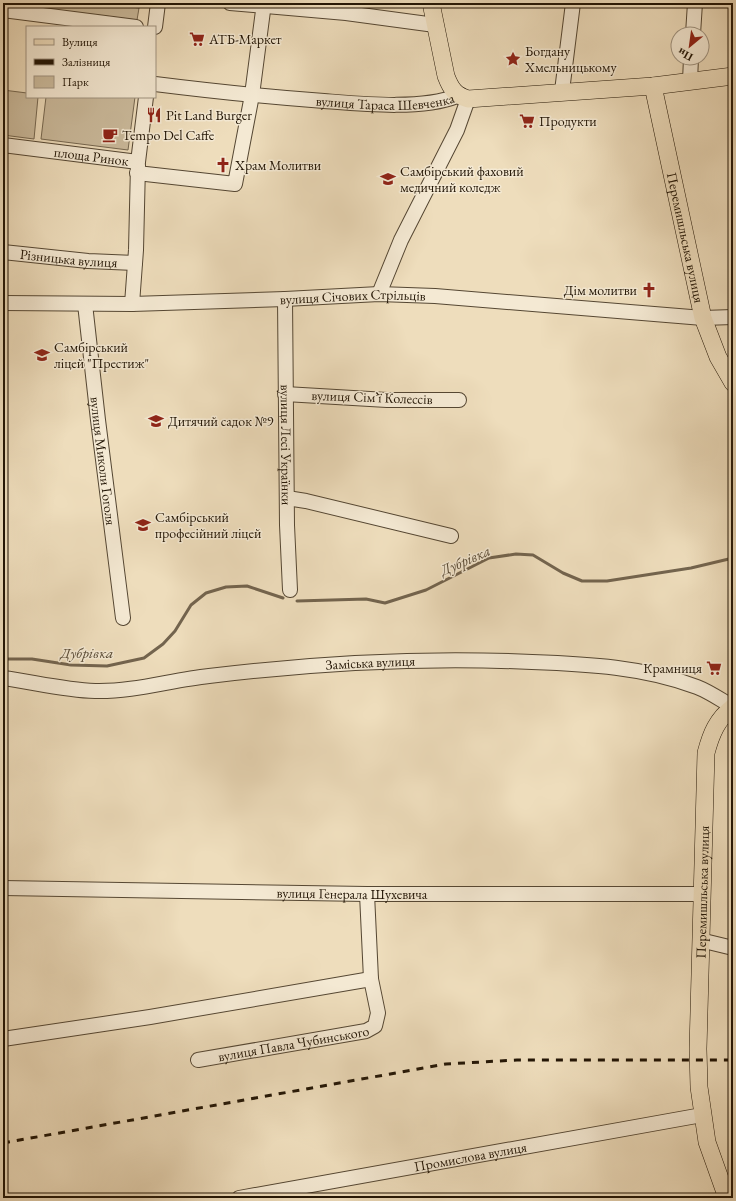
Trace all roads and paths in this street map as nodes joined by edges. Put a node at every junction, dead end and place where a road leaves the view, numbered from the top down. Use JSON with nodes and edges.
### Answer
{"nodes":[{"id":1,"x":158,"y":3,"type":"edge"},
{"id":2,"x":230,"y":3,"type":"edge"},
{"id":3,"x":431,"y":3,"type":"edge"},
{"id":4,"x":573,"y":3,"type":"edge"},
{"id":5,"x":695,"y":3,"type":"edge"},
{"id":6,"x":264,"y":5,"type":"edge"},
{"id":7,"x":3,"y":10,"type":"edge"},
{"id":8,"x":435,"y":25,"type":"junction"},
{"id":9,"x":128,"y":26,"type":"edge"},
{"id":10,"x":155,"y":26,"type":"edge"},
{"id":11,"x":694,"y":26,"type":"edge"},
{"id":12,"x":691,"y":66,"type":"edge"},
{"id":13,"x":733,"y":76,"type":"edge"},
{"id":14,"x":690,"y":81,"type":"junction"},
{"id":15,"x":156,"y":84,"type":"edge"},
{"id":16,"x":653,"y":86,"type":"junction"},
{"id":17,"x":562,"y":91,"type":"junction"},
{"id":18,"x":252,"y":95,"type":"junction"},
{"id":19,"x":146,"y":98,"type":"edge"},
{"id":20,"x":462,"y":98,"type":"junction"},
{"id":21,"x":3,"y":145,"type":"edge"},
{"id":22,"x":138,"y":168,"type":"junction"},
{"id":23,"x":3,"y":252,"type":"edge"},
{"id":24,"x":134,"y":263,"type":"junction"},
{"id":25,"x":379,"y":294,"type":"junction"},
{"id":26,"x":285,"y":299,"type":"junction"},
{"id":27,"x":3,"y":302,"type":"edge"},
{"id":28,"x":85,"y":304,"type":"junction"},
{"id":29,"x":132,"y":304,"type":"junction"},
{"id":30,"x":733,"y":317,"type":"edge"},
{"id":31,"x":702,"y":318,"type":"junction"},
{"id":32,"x":733,"y":383,"type":"edge"},
{"id":33,"x":285,"y":394,"type":"junction"},
{"id":34,"x":459,"y":400,"type":"dead end"},
{"id":35,"x":286,"y":498,"type":"junction"},
{"id":36,"x":451,"y":536,"type":"dead end"},
{"id":37,"x":290,"y":590,"type":"dead end"},
{"id":38,"x":124,"y":618,"type":"dead end"},
{"id":39,"x":3,"y":678,"type":"edge"},
{"id":40,"x":733,"y":707,"type":"edge"},
{"id":41,"x":3,"y":888,"type":"edge"},
{"id":42,"x":367,"y":894,"type":"junction"},
{"id":43,"x":701,"y":894,"type":"junction"},
{"id":44,"x":700,"y":940,"type":"junction"},
{"id":45,"x":733,"y":948,"type":"edge"},
{"id":46,"x":371,"y":979,"type":"junction"},
{"id":47,"x":3,"y":1039,"type":"edge"},
{"id":48,"x":198,"y":1060,"type":"dead end"},
{"id":49,"x":702,"y":1115,"type":"junction"},
{"id":50,"x":239,"y":1198,"type":"edge"},
{"id":51,"x":727,"y":1198,"type":"edge"}],
"edges":[{"from":1,"to":10,"type":"street"},
{"from":2,"to":6,"type":"street"},
{"from":3,"to":8,"type":"main road"},
{"from":4,"to":17,"type":"street"},
{"from":5,"to":11,"type":"street"},
{"from":6,"to":8,"type":"street"},
{"from":6,"to":18,"type":"street"},
{"from":7,"to":9,"type":"street"},
{"from":8,"to":20,"type":"main road"},
{"from":12,"to":14,"type":"street"},
{"from":13,"to":14,"type":"main road","name":"вулиця Тараса Шевченка"},
{"from":14,"to":16,"type":"main road","name":"вулиця Тараса Шевченка"},
{"from":15,"to":18,"type":"street","name":"вулиця Тараса Шевченка"},
{"from":16,"to":17,"type":"main road","name":"вулиця Тараса Шевченка"},
{"from":16,"to":31,"type":"main road","name":"Перемишльська вулиця"},
{"from":17,"to":20,"type":"main road","name":"вулиця Тараса Шевченка"},
{"from":18,"to":20,"type":"street","name":"вулиця Тараса Шевченка"},
{"from":18,"to":22,"type":"street"},
{"from":19,"to":22,"type":"street","name":"площа Ринок"},
{"from":20,"to":25,"type":"street"},
{"from":21,"to":22,"type":"street","name":"площа Ринок"},
{"from":22,"to":24,"type":"street"},
{"from":23,"to":24,"type":"street","name":"Різницька вулиця"},
{"from":24,"to":29,"type":"street"},
{"from":25,"to":26,"type":"street","name":"вулиця Січових Стрільців"},
{"from":25,"to":31,"type":"street","name":"вулиця Січових Стрільців"},
{"from":26,"to":29,"type":"street","name":"вулиця Січових Стрільців"},
{"from":26,"to":33,"type":"street","name":"вулиця Лесі Українки"},
{"from":27,"to":28,"type":"street","name":"вулиця Січових Стрільців"},
{"from":28,"to":29,"type":"street","name":"вулиця Січових Стрільців"},
{"from":28,"to":38,"type":"street","name":"вулиця Миколи Гоголя"},
{"from":30,"to":31,"type":"street","name":"вулиця Січових Стрільців"},
{"from":31,"to":32,"type":"main road","name":"Перемишльська вулиця"},
{"from":33,"to":34,"type":"street","name":"вулиця Сімʼї Колессів"},
{"from":33,"to":35,"type":"street","name":"вулиця Лесі Українки"},
{"from":35,"to":36,"type":"street"},
{"from":35,"to":37,"type":"street","name":"вулиця Лесі Українки"},
{"from":39,"to":40,"type":"street","name":"Заміська вулиця"},
{"from":40,"to":43,"type":"main road","name":"Перемишльська вулиця"},
{"from":41,"to":42,"type":"street","name":"вулиця Генерала Шухевича"},
{"from":42,"to":43,"type":"street","name":"вулиця Генерала Шухевича"},
{"from":42,"to":46,"type":"street","name":"вулиця Павла Чубинського"},
{"from":43,"to":44,"type":"main road","name":"Перемишльська вулиця"},
{"from":44,"to":45,"type":"street"},
{"from":44,"to":49,"type":"main road","name":"Перемишльська вулиця"},
{"from":46,"to":47,"type":"street"},
{"from":46,"to":48,"type":"street","name":"вулиця Павла Чубинського"},
{"from":49,"to":50,"type":"street","name":"Промислова вулиця"},
{"from":49,"to":51,"type":"main road","name":"Перемишльська вулиця"}]}
